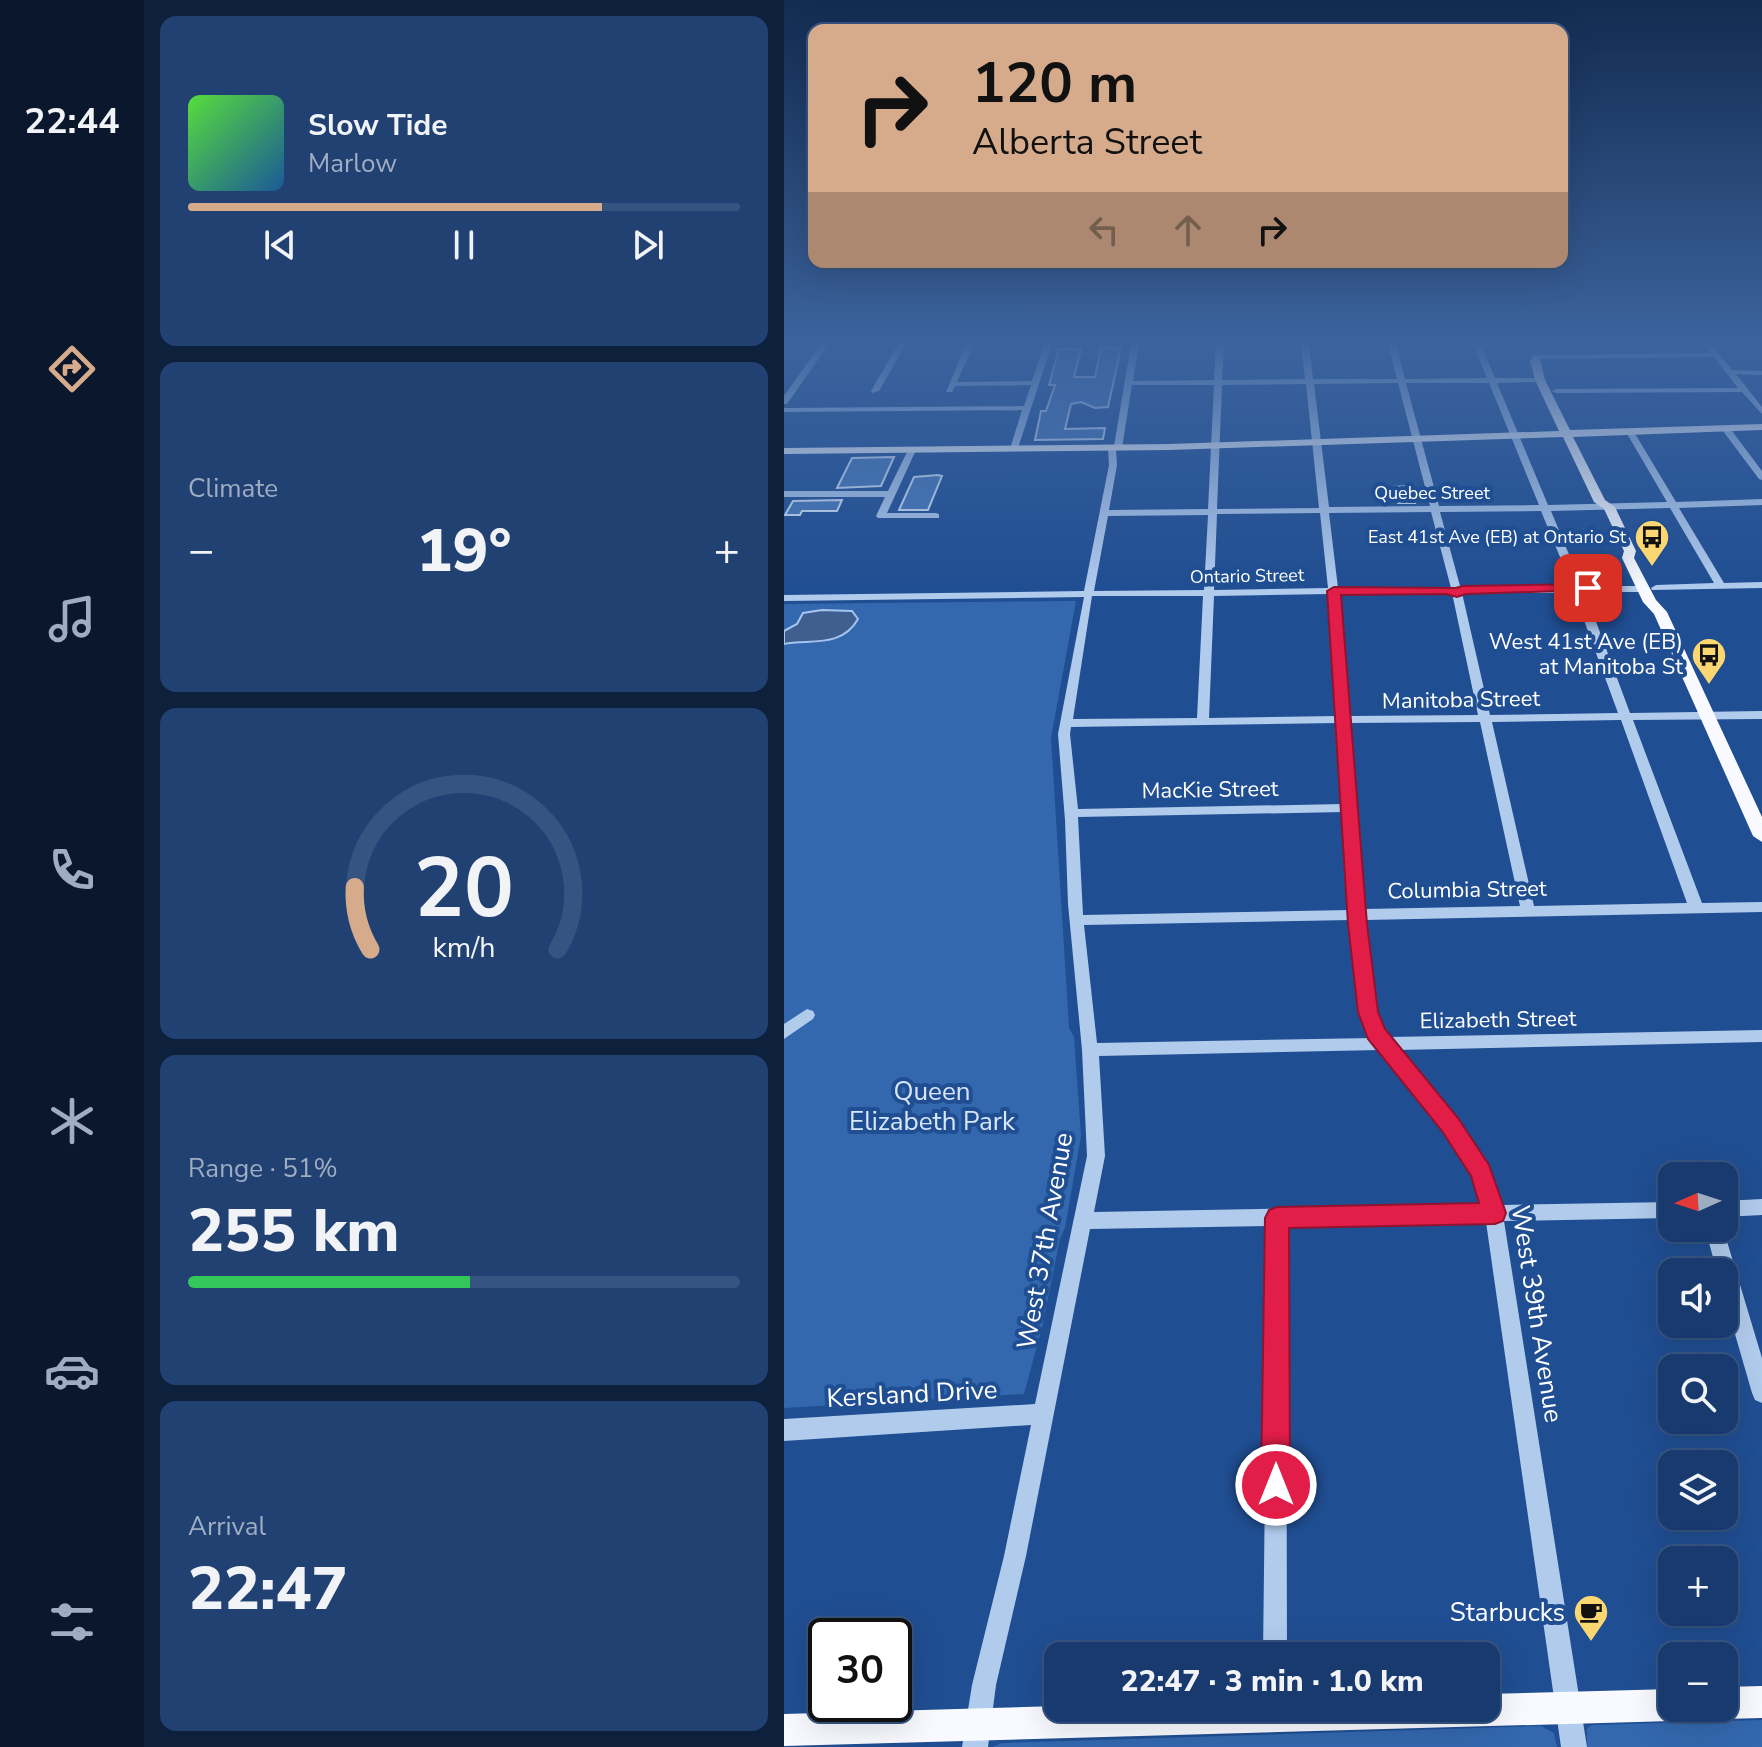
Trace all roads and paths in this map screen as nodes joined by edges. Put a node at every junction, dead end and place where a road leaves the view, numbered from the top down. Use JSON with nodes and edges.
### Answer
{"nodes":[{"id":1,"x":1021,"y":426,"type":"edge"},
{"id":2,"x":1119,"y":426,"type":"edge"},
{"id":3,"x":1217,"y":426,"type":"edge"},
{"id":4,"x":1314,"y":426,"type":"edge"},
{"id":5,"x":1413,"y":426,"type":"edge"},
{"id":6,"x":1511,"y":426,"type":"edge"},
{"id":7,"x":1567,"y":426,"type":"edge"},
{"id":8,"x":1569,"y":426,"type":"edge"},
{"id":9,"x":1762,"y":427,"type":"edge"},
{"id":10,"x":1726,"y":429,"type":"junction"},
{"id":11,"x":1630,"y":432,"type":"junction"},
{"id":12,"x":1572,"y":434,"type":"junction"},
{"id":13,"x":1515,"y":436,"type":"junction"},
{"id":14,"x":1417,"y":439,"type":"junction"},
{"id":15,"x":1316,"y":442,"type":"junction"},
{"id":16,"x":1216,"y":445,"type":"junction"},
{"id":17,"x":1115,"y":448,"type":"junction"},
{"id":18,"x":1014,"y":449,"type":"junction"},
{"id":19,"x":912,"y":450,"type":"junction"},
{"id":20,"x":784,"y":451,"type":"edge"},
{"id":21,"x":1762,"y":477,"type":"edge"},
{"id":22,"x":784,"y":494,"type":"edge"},
{"id":23,"x":892,"y":494,"type":"junction"},
{"id":24,"x":1762,"y":502,"type":"edge"},
{"id":25,"x":1674,"y":505,"type":"junction"},
{"id":26,"x":1609,"y":507,"type":"junction"},
{"id":27,"x":1544,"y":508,"type":"junction"},
{"id":28,"x":1434,"y":509,"type":"junction"},
{"id":29,"x":1325,"y":510,"type":"junction"},
{"id":30,"x":1214,"y":512,"type":"junction"},
{"id":31,"x":1103,"y":513,"type":"junction"},
{"id":32,"x":936,"y":516,"type":"dead end"},
{"id":33,"x":1762,"y":585,"type":"edge"},
{"id":34,"x":1721,"y":586,"type":"junction"},
{"id":35,"x":1649,"y":587,"type":"junction"},
{"id":36,"x":1578,"y":588,"type":"junction"},
{"id":37,"x":1456,"y":590,"type":"junction"},
{"id":38,"x":1334,"y":591,"type":"junction"},
{"id":39,"x":1211,"y":593,"type":"junction"},
{"id":40,"x":1089,"y":594,"type":"junction"},
{"id":41,"x":784,"y":598,"type":"edge"},
{"id":42,"x":1762,"y":715,"type":"edge"},
{"id":43,"x":1708,"y":716,"type":"junction"},
{"id":44,"x":1625,"y":718,"type":"junction"},
{"id":45,"x":1485,"y":719,"type":"junction"},
{"id":46,"x":1203,"y":722,"type":"junction"},
{"id":47,"x":1343,"y":722,"type":"junction"},
{"id":48,"x":1065,"y":723,"type":"junction"},
{"id":49,"x":1350,"y":808,"type":"junction"},
{"id":50,"x":1072,"y":813,"type":"junction"},
{"id":51,"x":1762,"y":836,"type":"edge"},
{"id":52,"x":1696,"y":907,"type":"junction"},
{"id":53,"x":1762,"y":907,"type":"edge"},
{"id":54,"x":1528,"y":910,"type":"junction"},
{"id":55,"x":1357,"y":915,"type":"junction"},
{"id":56,"x":1077,"y":920,"type":"junction"},
{"id":57,"x":807,"y":1015,"type":"dead end"},
{"id":58,"x":784,"y":1033,"type":"edge"},
{"id":59,"x":1762,"y":1036,"type":"edge"},
{"id":60,"x":1384,"y":1044,"type":"junction"},
{"id":61,"x":1090,"y":1050,"type":"junction"},
{"id":62,"x":1762,"y":1207,"type":"edge"},
{"id":63,"x":1738,"y":1208,"type":"edge"},
{"id":64,"x":1658,"y":1210,"type":"edge"},
{"id":65,"x":1495,"y":1213,"type":"junction"},
{"id":66,"x":1277,"y":1218,"type":"junction"},
{"id":67,"x":1083,"y":1221,"type":"junction"},
{"id":68,"x":1718,"y":1242,"type":"edge"},
{"id":69,"x":1762,"y":1393,"type":"edge"},
{"id":70,"x":1043,"y":1414,"type":"junction"},
{"id":71,"x":784,"y":1430,"type":"edge"},
{"id":72,"x":1275,"y":1642,"type":"edge"},
{"id":73,"x":1762,"y":1702,"type":"edge"},
{"id":74,"x":1738,"y":1703,"type":"edge"},
{"id":75,"x":1658,"y":1705,"type":"edge"},
{"id":76,"x":1567,"y":1708,"type":"junction"},
{"id":77,"x":1500,"y":1709,"type":"edge"},
{"id":78,"x":1150,"y":1722,"type":"edge"},
{"id":79,"x":784,"y":1730,"type":"edge"},
{"id":80,"x":976,"y":1736,"type":"edge"},
{"id":81,"x":1574,"y":1747,"type":"edge"}],
"edges":[{"from":1,"to":18,"type":"street"},
{"from":2,"to":17,"type":"street","name":"West 37th Avenue"},
{"from":3,"to":16,"type":"street"},
{"from":4,"to":15,"type":"street","name":"West 39th Avenue"},
{"from":5,"to":14,"type":"street"},
{"from":6,"to":13,"type":"street"},
{"from":7,"to":12,"type":"main road"},
{"from":8,"to":12,"type":"main road"},
{"from":9,"to":10,"type":"main road"},
{"from":10,"to":11,"type":"main road"},
{"from":10,"to":21,"type":"street"},
{"from":11,"to":12,"type":"main road"},
{"from":11,"to":25,"type":"street"},
{"from":12,"to":13,"type":"main road"},
{"from":12,"to":26,"type":"main road"},
{"from":13,"to":14,"type":"main road"},
{"from":13,"to":27,"type":"street"},
{"from":14,"to":15,"type":"main road"},
{"from":14,"to":28,"type":"street"},
{"from":15,"to":16,"type":"main road"},
{"from":15,"to":29,"type":"street","name":"West 39th Avenue"},
{"from":16,"to":17,"type":"main road"},
{"from":16,"to":30,"type":"street"},
{"from":17,"to":18,"type":"main road"},
{"from":17,"to":31,"type":"street","name":"West 37th Avenue"},
{"from":18,"to":19,"type":"main road"},
{"from":19,"to":20,"type":"main road"},
{"from":19,"to":23,"type":"street"},
{"from":22,"to":23,"type":"street"},
{"from":23,"to":32,"type":"street"},
{"from":24,"to":25,"type":"street","name":"Quebec Street"},
{"from":25,"to":26,"type":"street","name":"Quebec Street"},
{"from":25,"to":34,"type":"street"},
{"from":26,"to":27,"type":"street","name":"Quebec Street"},
{"from":26,"to":35,"type":"main road"},
{"from":27,"to":28,"type":"street","name":"Quebec Street"},
{"from":27,"to":36,"type":"street"},
{"from":28,"to":29,"type":"street","name":"Quebec Street"},
{"from":28,"to":37,"type":"street"},
{"from":29,"to":30,"type":"street","name":"Quebec Street"},
{"from":29,"to":38,"type":"street","name":"West 39th Avenue"},
{"from":30,"to":31,"type":"street","name":"Quebec Street"},
{"from":30,"to":39,"type":"street"},
{"from":31,"to":40,"type":"street","name":"West 37th Avenue"},
{"from":33,"to":34,"type":"street","name":"Ontario Street"},
{"from":34,"to":35,"type":"street","name":"Ontario Street"},
{"from":35,"to":36,"type":"street","name":"Ontario Street"},
{"from":35,"to":43,"type":"main road"},
{"from":36,"to":37,"type":"street","name":"Ontario Street"},
{"from":36,"to":44,"type":"street"},
{"from":37,"to":38,"type":"street","name":"Ontario Street"},
{"from":37,"to":45,"type":"street"},
{"from":38,"to":39,"type":"street","name":"Ontario Street"},
{"from":38,"to":47,"type":"street","name":"West 39th Avenue"},
{"from":39,"to":40,"type":"street","name":"Ontario Street"},
{"from":39,"to":46,"type":"street"},
{"from":40,"to":41,"type":"street","name":"Ontario Street"},
{"from":40,"to":48,"type":"street","name":"West 37th Avenue"},
{"from":42,"to":43,"type":"street","name":"Manitoba Street"},
{"from":43,"to":44,"type":"street","name":"Manitoba Street"},
{"from":43,"to":51,"type":"main road"},
{"from":44,"to":45,"type":"street","name":"Manitoba Street"},
{"from":44,"to":52,"type":"street"},
{"from":45,"to":47,"type":"street","name":"Manitoba Street"},
{"from":45,"to":54,"type":"street"},
{"from":46,"to":47,"type":"street","name":"Manitoba Street"},
{"from":46,"to":48,"type":"street","name":"Manitoba Street"},
{"from":47,"to":49,"type":"street","name":"West 39th Avenue"},
{"from":48,"to":50,"type":"street","name":"West 37th Avenue"},
{"from":49,"to":50,"type":"street","name":"MacKie Street"},
{"from":49,"to":55,"type":"street","name":"West 39th Avenue"},
{"from":50,"to":56,"type":"street","name":"West 37th Avenue"},
{"from":52,"to":53,"type":"street","name":"Columbia Street"},
{"from":52,"to":54,"type":"street","name":"Columbia Street"},
{"from":54,"to":55,"type":"street","name":"Columbia Street"},
{"from":55,"to":56,"type":"street","name":"Columbia Street"},
{"from":55,"to":60,"type":"street","name":"West 39th Avenue"},
{"from":56,"to":61,"type":"street","name":"West 37th Avenue"},
{"from":57,"to":58,"type":"street"},
{"from":59,"to":60,"type":"street","name":"Elizabeth Street"},
{"from":60,"to":61,"type":"street","name":"Elizabeth Street"},
{"from":60,"to":65,"type":"street","name":"West 39th Avenue"},
{"from":61,"to":67,"type":"street","name":"West 37th Avenue"},
{"from":62,"to":63,"type":"street"},
{"from":64,"to":65,"type":"street"},
{"from":65,"to":66,"type":"street"},
{"from":65,"to":76,"type":"street","name":"West 39th Avenue"},
{"from":66,"to":67,"type":"street"},
{"from":66,"to":72,"type":"street"},
{"from":67,"to":70,"type":"street","name":"West 37th Avenue"},
{"from":68,"to":69,"type":"street"},
{"from":70,"to":71,"type":"street","name":"Kersland Drive"},
{"from":70,"to":80,"type":"street","name":"West 37th Avenue"},
{"from":73,"to":74,"type":"main road"},
{"from":75,"to":76,"type":"main road"},
{"from":76,"to":77,"type":"main road"},
{"from":76,"to":81,"type":"street","name":"West 39th Avenue"},
{"from":78,"to":80,"type":"main road"},
{"from":79,"to":80,"type":"main road"}]}
